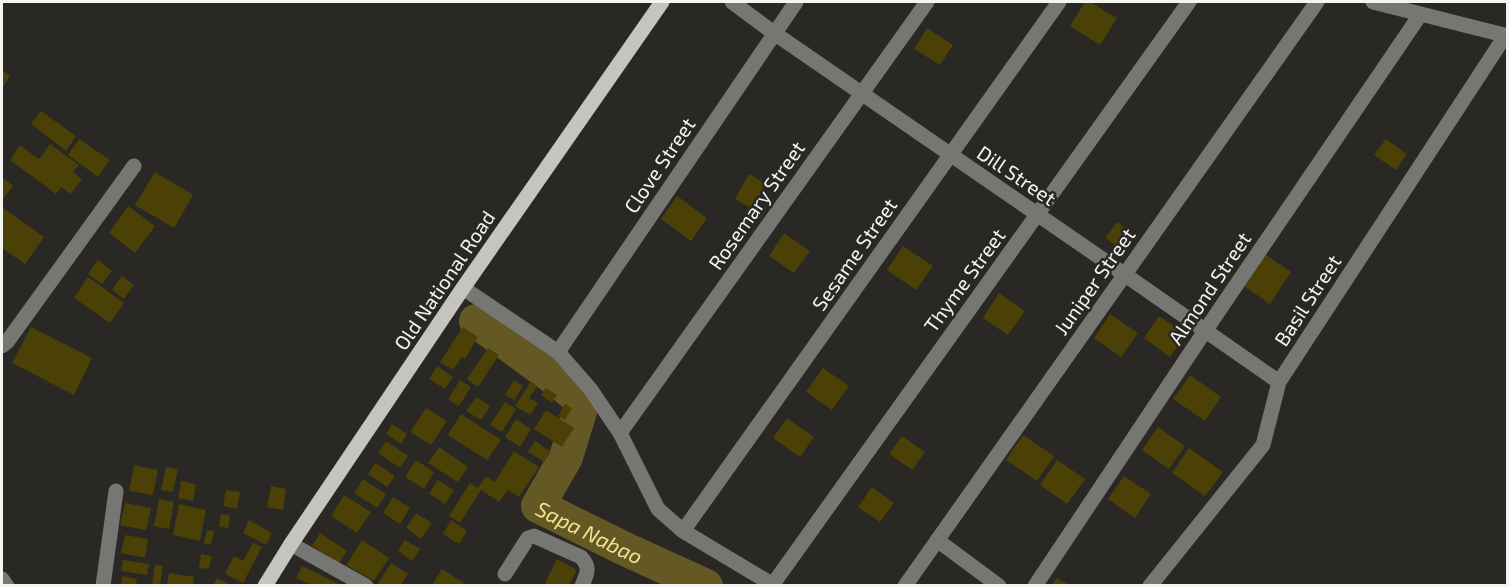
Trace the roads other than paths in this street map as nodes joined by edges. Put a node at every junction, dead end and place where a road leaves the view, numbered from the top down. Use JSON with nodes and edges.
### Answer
{"nodes":[{"id":1,"x":662,"y":2,"type":"edge"},
{"id":2,"x":732,"y":2,"type":"edge"},
{"id":3,"x":796,"y":2,"type":"edge"},
{"id":4,"x":927,"y":2,"type":"edge"},
{"id":5,"x":1059,"y":2,"type":"edge"},
{"id":6,"x":1190,"y":2,"type":"edge"},
{"id":7,"x":1317,"y":2,"type":"edge"},
{"id":8,"x":1373,"y":2,"type":"edge"},
{"id":9,"x":1420,"y":15,"type":"junction"},
{"id":10,"x":774,"y":33,"type":"junction"},
{"id":11,"x":1506,"y":36,"type":"edge"},
{"id":12,"x":861,"y":93,"type":"junction"},
{"id":13,"x":950,"y":154,"type":"junction"},
{"id":14,"x":134,"y":166,"type":"dead end"},
{"id":15,"x":1037,"y":214,"type":"junction"},
{"id":16,"x":1125,"y":274,"type":"junction"},
{"id":17,"x":463,"y":288,"type":"junction"},
{"id":18,"x":1205,"y":330,"type":"junction"},
{"id":19,"x":2,"y":346,"type":"edge"},
{"id":20,"x":558,"y":352,"type":"junction"},
{"id":21,"x":1279,"y":382,"type":"junction"},
{"id":22,"x":620,"y":433,"type":"junction"},
{"id":23,"x":116,"y":491,"type":"dead end"},
{"id":24,"x":683,"y":531,"type":"junction"},
{"id":25,"x":937,"y":540,"type":"junction"},
{"id":26,"x":291,"y":544,"type":"junction"},
{"id":27,"x":505,"y":574,"type":"dead end"},
{"id":28,"x":2,"y":579,"type":"edge"},
{"id":29,"x":7,"y":585,"type":"edge"},
{"id":30,"x":103,"y":585,"type":"edge"},
{"id":31,"x":265,"y":585,"type":"edge"},
{"id":32,"x":366,"y":585,"type":"edge"},
{"id":33,"x":582,"y":585,"type":"edge"},
{"id":34,"x":774,"y":585,"type":"edge"},
{"id":35,"x":905,"y":585,"type":"edge"},
{"id":36,"x":999,"y":585,"type":"edge"},
{"id":37,"x":1035,"y":585,"type":"edge"},
{"id":38,"x":1150,"y":585,"type":"edge"}],
"edges":[{"from":1,"to":17,"type":"main road","name":"Old National Road"},
{"from":2,"to":10,"type":"street","name":"Dill Street"},
{"from":3,"to":10,"type":"street","name":"Clove Street"},
{"from":4,"to":12,"type":"street","name":"Rosemary Street"},
{"from":5,"to":13,"type":"street","name":"Sesame Street"},
{"from":6,"to":15,"type":"street","name":"Thyme Street"},
{"from":7,"to":16,"type":"street","name":"Juniper Street"},
{"from":8,"to":9,"type":"street"},
{"from":9,"to":11,"type":"street"},
{"from":9,"to":18,"type":"street","name":"Almond Street"},
{"from":10,"to":12,"type":"street","name":"Dill Street"},
{"from":10,"to":20,"type":"street","name":"Clove Street"},
{"from":11,"to":21,"type":"street","name":"Basil Street"},
{"from":12,"to":13,"type":"street","name":"Dill Street"},
{"from":12,"to":22,"type":"street","name":"Rosemary Street"},
{"from":13,"to":15,"type":"street","name":"Dill Street"},
{"from":13,"to":24,"type":"street","name":"Sesame Street"},
{"from":14,"to":19,"type":"street"},
{"from":15,"to":16,"type":"street","name":"Dill Street"},
{"from":15,"to":34,"type":"street","name":"Thyme Street"},
{"from":16,"to":18,"type":"street","name":"Dill Street"},
{"from":16,"to":25,"type":"street","name":"Juniper Street"},
{"from":17,"to":20,"type":"street"},
{"from":17,"to":26,"type":"main road","name":"Old National Road"},
{"from":18,"to":21,"type":"street","name":"Dill Street"},
{"from":18,"to":37,"type":"street","name":"Almond Street"},
{"from":20,"to":22,"type":"street"},
{"from":21,"to":38,"type":"street","name":"Basil Street"},
{"from":22,"to":24,"type":"street"},
{"from":23,"to":30,"type":"street"},
{"from":24,"to":34,"type":"street"},
{"from":25,"to":35,"type":"street","name":"Juniper Street"},
{"from":25,"to":36,"type":"street"},
{"from":26,"to":31,"type":"main road","name":"Old National Road"},
{"from":26,"to":32,"type":"street"},
{"from":27,"to":33,"type":"street"},
{"from":28,"to":29,"type":"street"}]}
